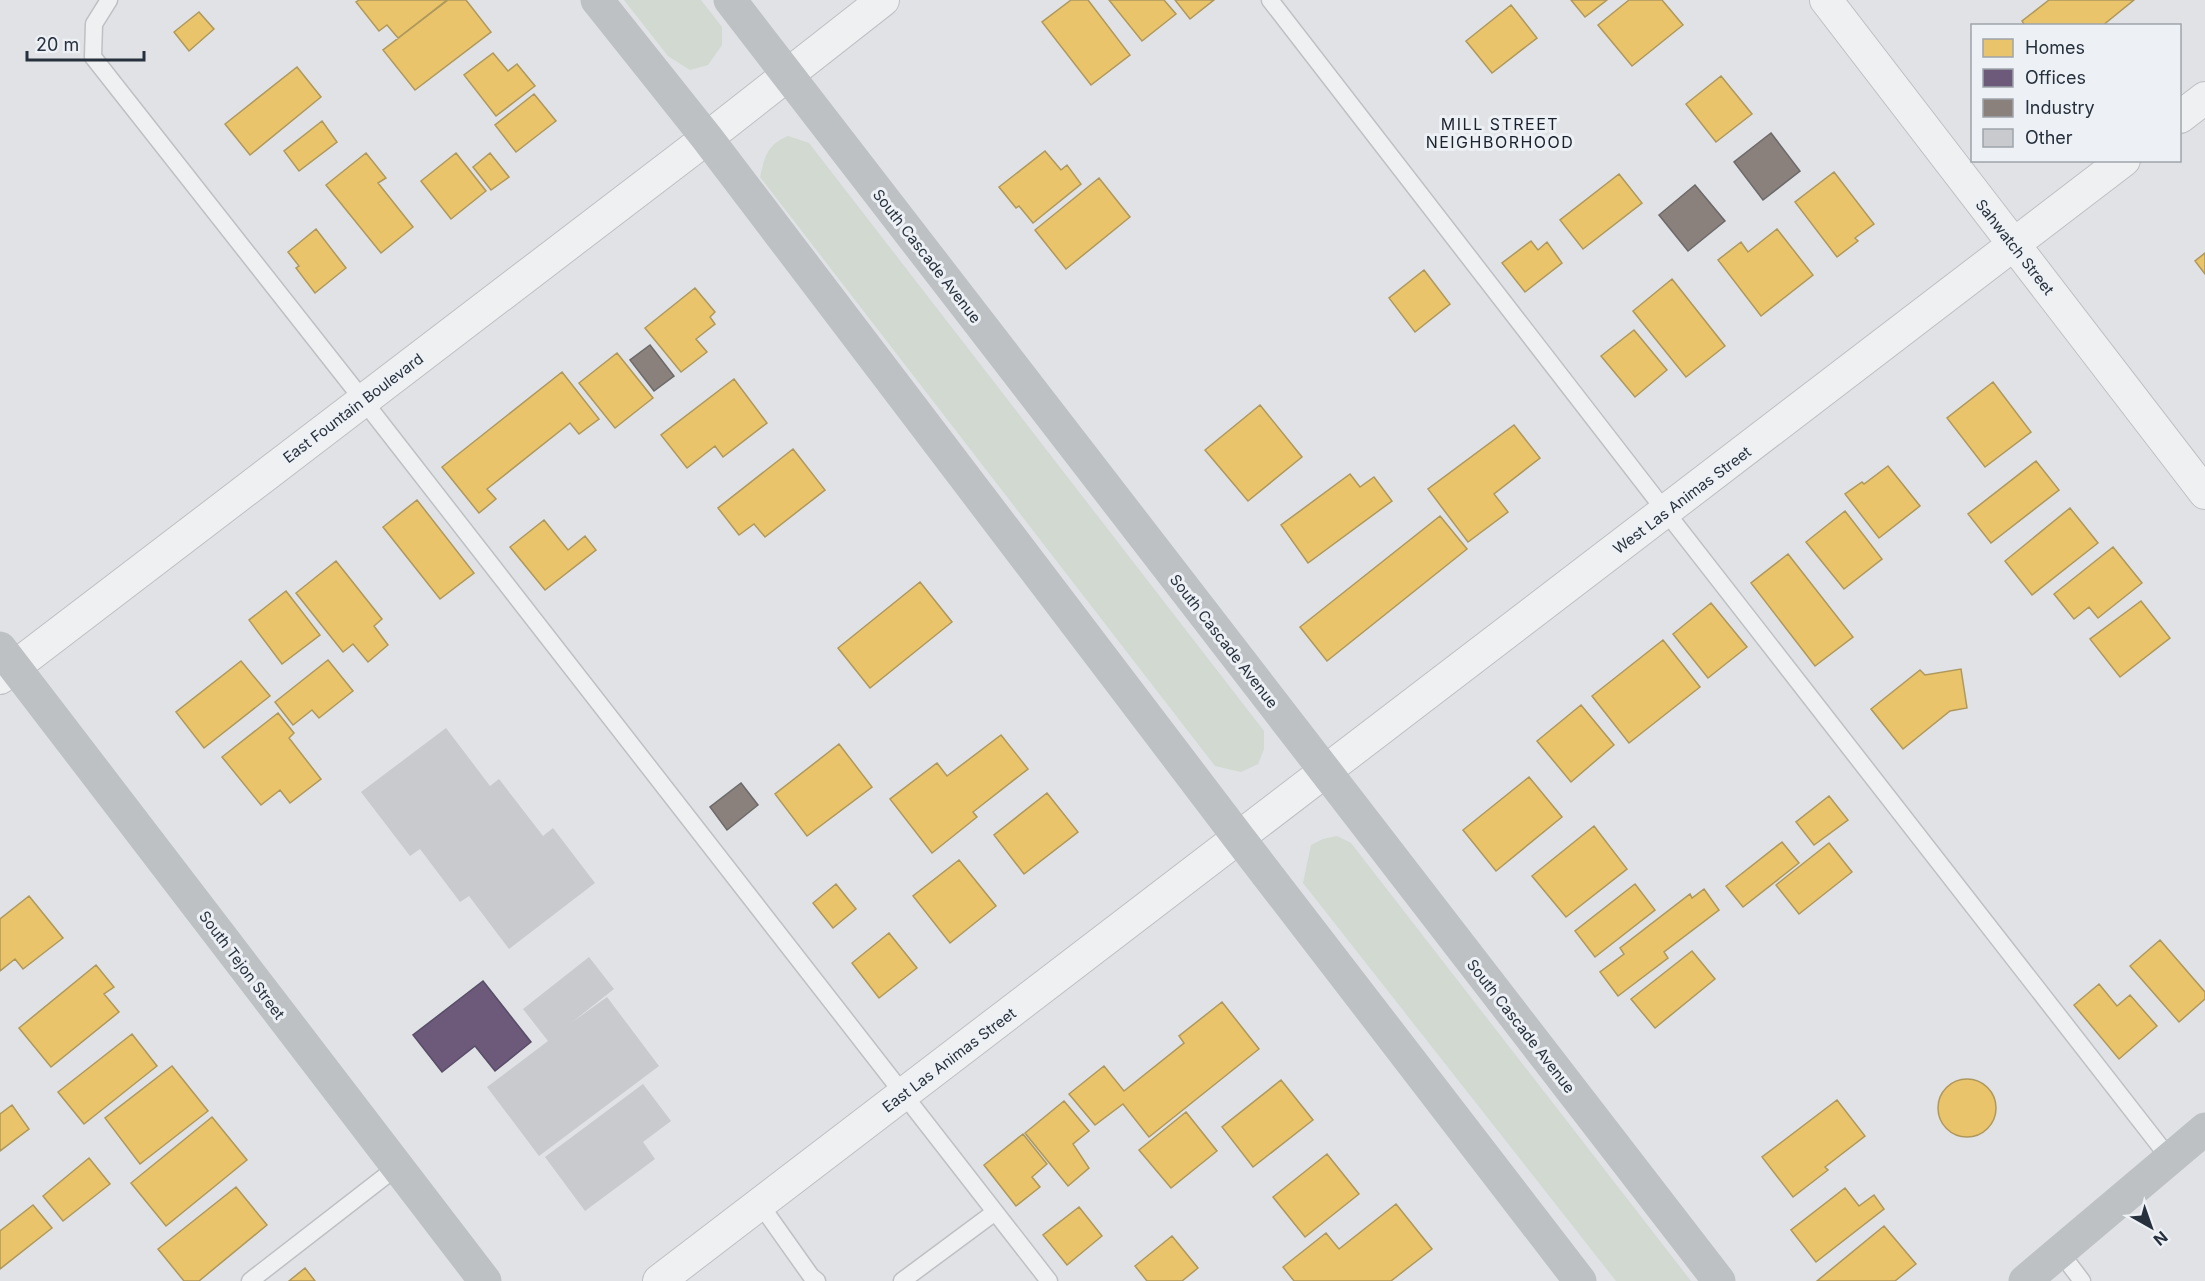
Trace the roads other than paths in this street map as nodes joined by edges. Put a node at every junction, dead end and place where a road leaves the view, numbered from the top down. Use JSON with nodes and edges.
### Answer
{"nodes":[{"id":1,"x":110,"y":0,"type":"edge"},
{"id":2,"x":597,"y":0,"type":"edge"},
{"id":3,"x":730,"y":0,"type":"edge"},
{"id":4,"x":883,"y":0,"type":"edge"},
{"id":5,"x":1270,"y":0,"type":"edge"},
{"id":6,"x":1826,"y":0,"type":"edge"},
{"id":7,"x":787,"y":75,"type":"junction"},
{"id":8,"x":2205,"y":98,"type":"edge"},
{"id":9,"x":2181,"y":116,"type":"edge"},
{"id":10,"x":707,"y":138,"type":"junction"},
{"id":11,"x":2121,"y":162,"type":"edge"},
{"id":12,"x":2014,"y":246,"type":"junction"},
{"id":13,"x":363,"y":400,"type":"junction"},
{"id":14,"x":2205,"y":493,"type":"edge"},
{"id":15,"x":1666,"y":512,"type":"junction"},
{"id":16,"x":5,"y":664,"type":"edge"},
{"id":17,"x":1325,"y":772,"type":"junction"},
{"id":18,"x":1239,"y":838,"type":"junction"},
{"id":19,"x":905,"y":1094,"type":"junction"},
{"id":20,"x":2205,"y":1129,"type":"edge"},
{"id":21,"x":2170,"y":1159,"type":"junction"},
{"id":22,"x":397,"y":1167,"type":"junction"},
{"id":23,"x":760,"y":1204,"type":"junction"},
{"id":24,"x":995,"y":1212,"type":"junction"},
{"id":25,"x":2060,"y":1252,"type":"junction"},
{"id":26,"x":250,"y":1281,"type":"edge"},
{"id":27,"x":484,"y":1281,"type":"edge"},
{"id":28,"x":658,"y":1281,"type":"edge"},
{"id":29,"x":817,"y":1281,"type":"edge"},
{"id":30,"x":902,"y":1281,"type":"edge"},
{"id":31,"x":1049,"y":1281,"type":"edge"},
{"id":32,"x":1581,"y":1281,"type":"edge"},
{"id":33,"x":1719,"y":1281,"type":"edge"},
{"id":34,"x":2025,"y":1281,"type":"edge"},
{"id":35,"x":2082,"y":1281,"type":"edge"}],
"edges":[{"from":1,"to":13,"type":"lane"},
{"from":2,"to":10,"type":"street"},
{"from":3,"to":7,"type":"street","name":"South Cascade Avenue"},
{"from":4,"to":7,"type":"street","name":"East Fountain Boulevard"},
{"from":5,"to":15,"type":"lane"},
{"from":6,"to":12,"type":"street","name":"Sahwatch Street"},
{"from":7,"to":10,"type":"street","name":"East Fountain Boulevard"},
{"from":7,"to":17,"type":"street","name":"South Cascade Avenue"},
{"from":8,"to":9,"type":"street"},
{"from":10,"to":13,"type":"street","name":"East Fountain Boulevard"},
{"from":10,"to":18,"type":"street"},
{"from":11,"to":12,"type":"street","name":"West Las Animas Street"},
{"from":12,"to":14,"type":"street","name":"Sahwatch Street"},
{"from":12,"to":15,"type":"street","name":"West Las Animas Street"},
{"from":13,"to":16,"type":"street","name":"East Fountain Boulevard"},
{"from":13,"to":19,"type":"lane"},
{"from":15,"to":17,"type":"street","name":"West Las Animas Street"},
{"from":15,"to":21,"type":"lane"},
{"from":16,"to":22,"type":"street","name":"South Tejon Street"},
{"from":17,"to":18,"type":"street","name":"West Las Animas Street"},
{"from":17,"to":33,"type":"street","name":"South Cascade Avenue"},
{"from":18,"to":19,"type":"street","name":"East Las Animas Street"},
{"from":18,"to":32,"type":"street"},
{"from":19,"to":23,"type":"street","name":"East Las Animas Street"},
{"from":19,"to":24,"type":"lane"},
{"from":20,"to":21,"type":"street"},
{"from":21,"to":25,"type":"street"},
{"from":22,"to":26,"type":"lane"},
{"from":22,"to":27,"type":"street","name":"South Tejon Street"},
{"from":23,"to":28,"type":"street","name":"East Las Animas Street"},
{"from":23,"to":29,"type":"lane"},
{"from":24,"to":30,"type":"lane"},
{"from":24,"to":31,"type":"lane"},
{"from":25,"to":34,"type":"street"},
{"from":25,"to":35,"type":"lane"}]}
